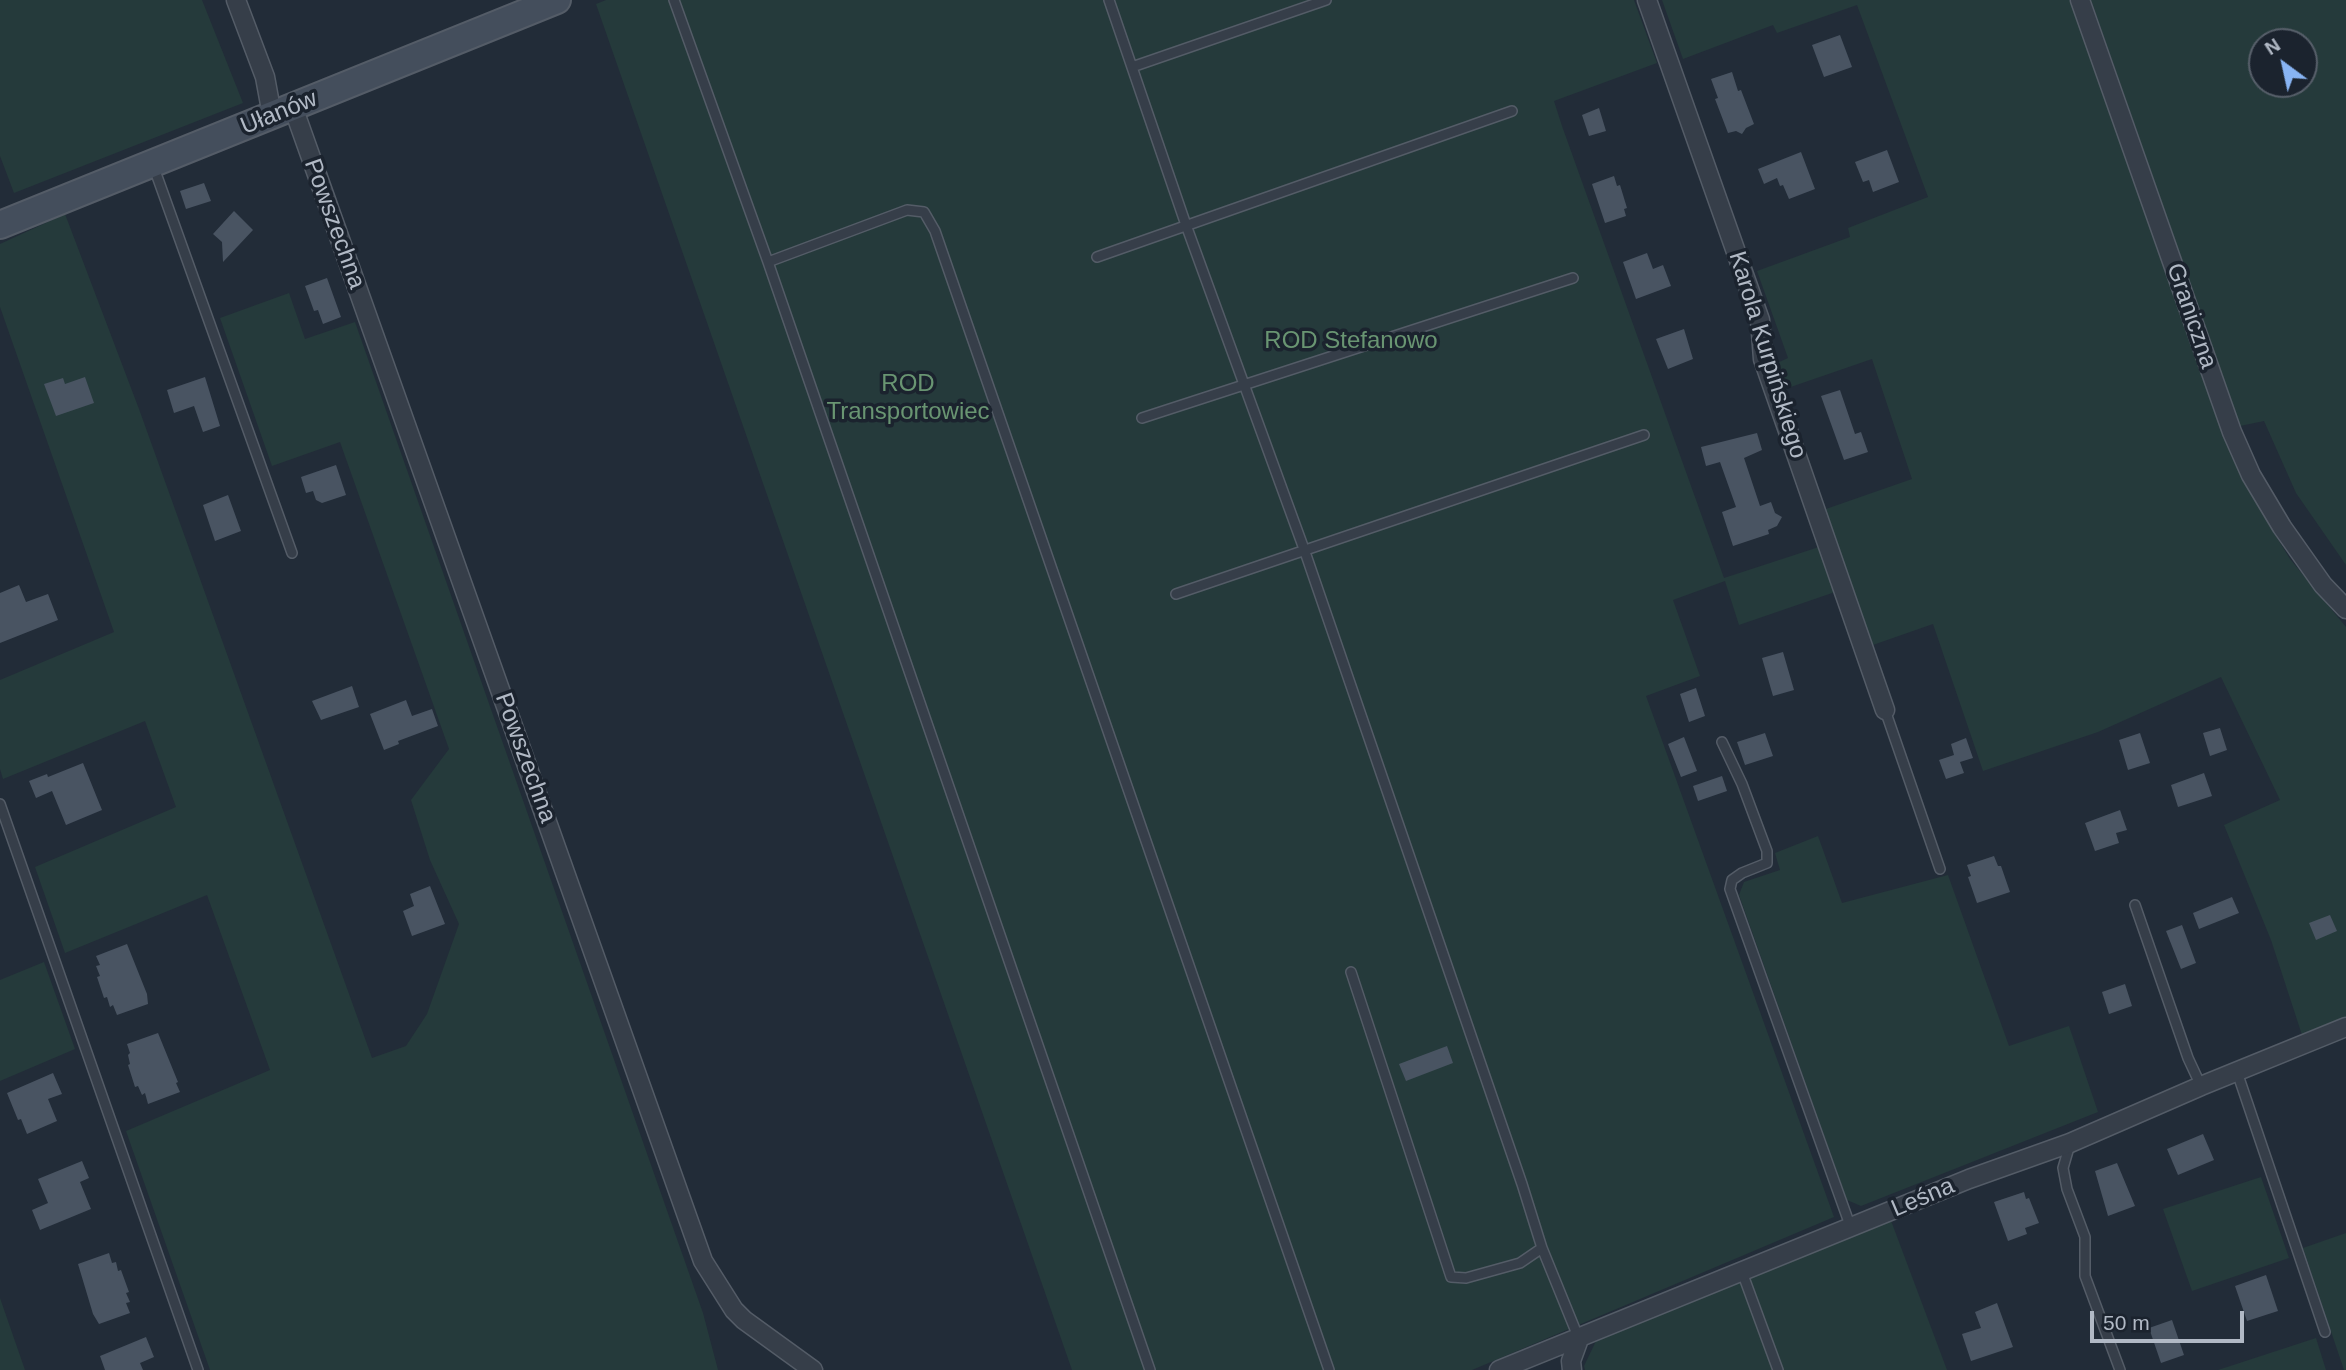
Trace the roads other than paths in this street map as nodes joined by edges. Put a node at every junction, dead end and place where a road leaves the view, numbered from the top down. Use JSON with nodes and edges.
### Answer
{"nodes":[{"id":1,"x":236,"y":0,"type":"edge"},
{"id":2,"x":674,"y":0,"type":"edge"},
{"id":3,"x":1109,"y":0,"type":"edge"},
{"id":4,"x":1326,"y":0,"type":"edge"},
{"id":5,"x":1647,"y":0,"type":"edge"},
{"id":6,"x":2080,"y":0,"type":"edge"},
{"id":7,"x":554,"y":1,"type":"edge"},
{"id":8,"x":1132,"y":66,"type":"junction"},
{"id":9,"x":283,"y":111,"type":"junction"},
{"id":10,"x":1512,"y":111,"type":"dead end"},
{"id":11,"x":153,"y":163,"type":"junction"},
{"id":12,"x":0,"y":225,"type":"edge"},
{"id":13,"x":1186,"y":225,"type":"junction"},
{"id":14,"x":1097,"y":257,"type":"dead end"},
{"id":15,"x":768,"y":262,"type":"junction"},
{"id":16,"x":1573,"y":278,"type":"dead end"},
{"id":17,"x":1244,"y":386,"type":"junction"},
{"id":18,"x":1142,"y":418,"type":"dead end"},
{"id":19,"x":1644,"y":435,"type":"dead end"},
{"id":20,"x":1304,"y":549,"type":"junction"},
{"id":21,"x":292,"y":553,"type":"dead end"},
{"id":22,"x":1176,"y":594,"type":"dead end"},
{"id":23,"x":2346,"y":609,"type":"edge"},
{"id":24,"x":1885,"y":710,"type":"joint"},
{"id":25,"x":1722,"y":742,"type":"dead end"},
{"id":26,"x":0,"y":804,"type":"edge"},
{"id":27,"x":1940,"y":869,"type":"dead end"},
{"id":28,"x":2135,"y":905,"type":"dead end"},
{"id":29,"x":1351,"y":972,"type":"dead end"},
{"id":30,"x":2346,"y":1027,"type":"edge"},
{"id":31,"x":2237,"y":1072,"type":"junction"},
{"id":32,"x":2201,"y":1086,"type":"junction"},
{"id":33,"x":2070,"y":1143,"type":"junction"},
{"id":34,"x":1851,"y":1228,"type":"junction"},
{"id":35,"x":1542,"y":1248,"type":"junction"},
{"id":36,"x":1742,"y":1272,"type":"junction"},
{"id":37,"x":2325,"y":1332,"type":"dead end"},
{"id":38,"x":1579,"y":1339,"type":"junction"},
{"id":39,"x":198,"y":1370,"type":"edge"},
{"id":40,"x":813,"y":1370,"type":"edge"},
{"id":41,"x":1150,"y":1370,"type":"edge"},
{"id":42,"x":1329,"y":1370,"type":"edge"},
{"id":43,"x":1499,"y":1370,"type":"edge"},
{"id":44,"x":1572,"y":1370,"type":"edge"},
{"id":45,"x":1778,"y":1370,"type":"edge"},
{"id":46,"x":2120,"y":1370,"type":"edge"}],
"edges":[{"from":1,"to":9,"type":"street","name":"Powszechna"},
{"from":2,"to":15,"type":"lane"},
{"from":3,"to":8,"type":"lane"},
{"from":4,"to":8,"type":"lane"},
{"from":5,"to":24,"type":"street","name":"Karola Kurpińskiego"},
{"from":6,"to":23,"type":"street","name":"Graniczna"},
{"from":7,"to":9,"type":"street","name":"Ułanów"},
{"from":8,"to":13,"type":"lane"},
{"from":9,"to":11,"type":"street","name":"Ułanów"},
{"from":9,"to":40,"type":"street","name":"Powszechna"},
{"from":10,"to":13,"type":"lane"},
{"from":11,"to":12,"type":"street","name":"Ułanów"},
{"from":11,"to":21,"type":"lane"},
{"from":13,"to":14,"type":"lane"},
{"from":13,"to":17,"type":"lane"},
{"from":15,"to":41,"type":"lane"},
{"from":15,"to":42,"type":"lane"},
{"from":16,"to":17,"type":"lane"},
{"from":17,"to":18,"type":"lane"},
{"from":17,"to":20,"type":"lane"},
{"from":19,"to":20,"type":"lane"},
{"from":20,"to":22,"type":"lane"},
{"from":20,"to":35,"type":"lane"},
{"from":24,"to":27,"type":"lane"},
{"from":25,"to":34,"type":"lane"},
{"from":26,"to":39,"type":"lane"},
{"from":28,"to":32,"type":"lane"},
{"from":29,"to":35,"type":"lane"},
{"from":30,"to":31,"type":"street","name":"Leśna"},
{"from":31,"to":32,"type":"street","name":"Leśna"},
{"from":31,"to":37,"type":"lane"},
{"from":32,"to":33,"type":"street","name":"Leśna"},
{"from":33,"to":34,"type":"street","name":"Leśna"},
{"from":33,"to":46,"type":"lane"},
{"from":34,"to":36,"type":"street","name":"Leśna"},
{"from":35,"to":38,"type":"lane"},
{"from":36,"to":38,"type":"street","name":"Leśna"},
{"from":36,"to":45,"type":"lane"},
{"from":38,"to":43,"type":"street","name":"Leśna"},
{"from":38,"to":44,"type":"street"}]}
